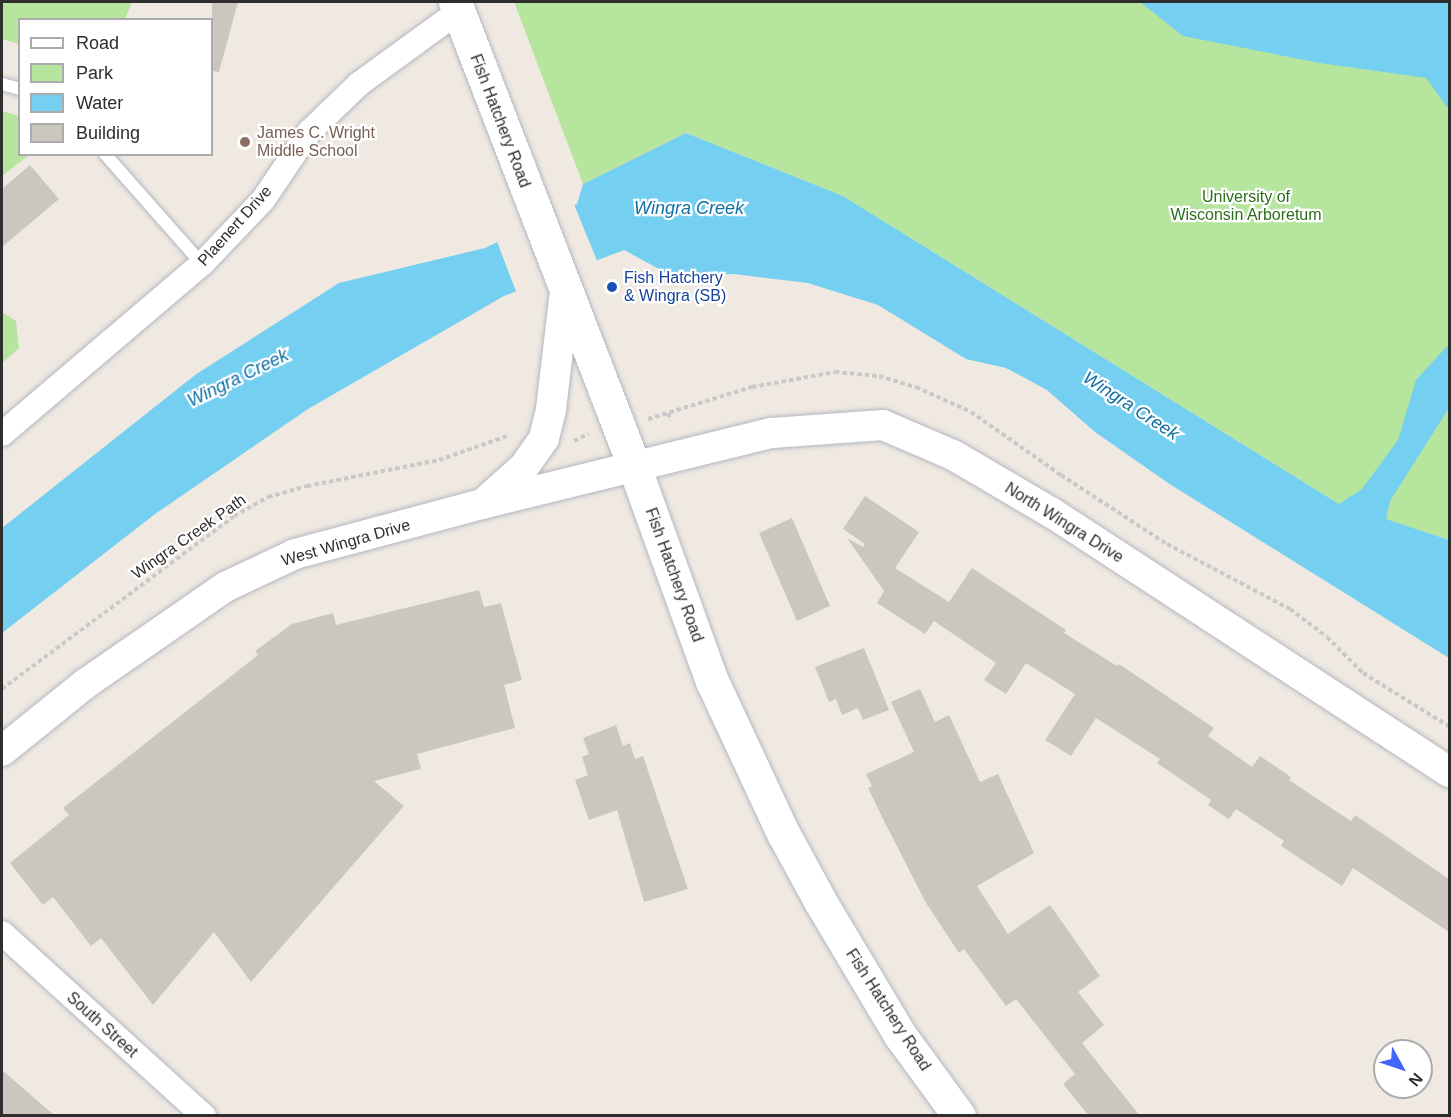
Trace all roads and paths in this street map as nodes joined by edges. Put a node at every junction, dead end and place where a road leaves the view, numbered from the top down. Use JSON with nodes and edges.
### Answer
{"nodes":[{"id":1,"x":457,"y":6,"type":"edge"},
{"id":2,"x":2,"y":84,"type":"edge"},
{"id":3,"x":18,"y":88,"type":"edge"},
{"id":4,"x":107,"y":156,"type":"edge"},
{"id":5,"x":202,"y":264,"type":"junction"},
{"id":6,"x":565,"y":292,"type":"junction"},
{"id":7,"x":661,"y":415,"type":"dead end"},
{"id":8,"x":671,"y":420,"type":"dead end"},
{"id":9,"x":2,"y":434,"type":"edge"},
{"id":10,"x":510,"y":435,"type":"dead end"},
{"id":11,"x":585,"y":435,"type":"dead end"},
{"id":12,"x":572,"y":442,"type":"dead end"},
{"id":13,"x":634,"y":466,"type":"junction"},
{"id":14,"x":482,"y":504,"type":"junction"},
{"id":15,"x":2,"y":689,"type":"edge"},
{"id":16,"x":2,"y":751,"type":"edge"},
{"id":17,"x":1449,"y":772,"type":"edge"},
{"id":18,"x":2,"y":933,"type":"edge"},
{"id":19,"x":204,"y":1116,"type":"edge"},
{"id":20,"x":959,"y":1116,"type":"edge"}],
"edges":[{"from":1,"to":5,"type":"street","name":"Plaenert Drive"},
{"from":1,"to":6,"type":"main road","name":"Fish Hatchery Road"},
{"from":2,"to":3,"type":"lane"},
{"from":4,"to":5,"type":"lane"},
{"from":5,"to":9,"type":"street","name":"Plaenert Drive"},
{"from":6,"to":13,"type":"main road","name":"Fish Hatchery Road"},
{"from":6,"to":14,"type":"street"},
{"from":7,"to":8,"type":"path"},
{"from":10,"to":15,"type":"path","name":"Wingra Creek Path"},
{"from":11,"to":12,"type":"path"},
{"from":13,"to":14,"type":"street","name":"West Wingra Drive"},
{"from":13,"to":17,"type":"street","name":"North Wingra Drive"},
{"from":13,"to":20,"type":"main road","name":"Fish Hatchery Road"},
{"from":14,"to":16,"type":"street","name":"West Wingra Drive"},
{"from":18,"to":19,"type":"street","name":"South Street"}]}
